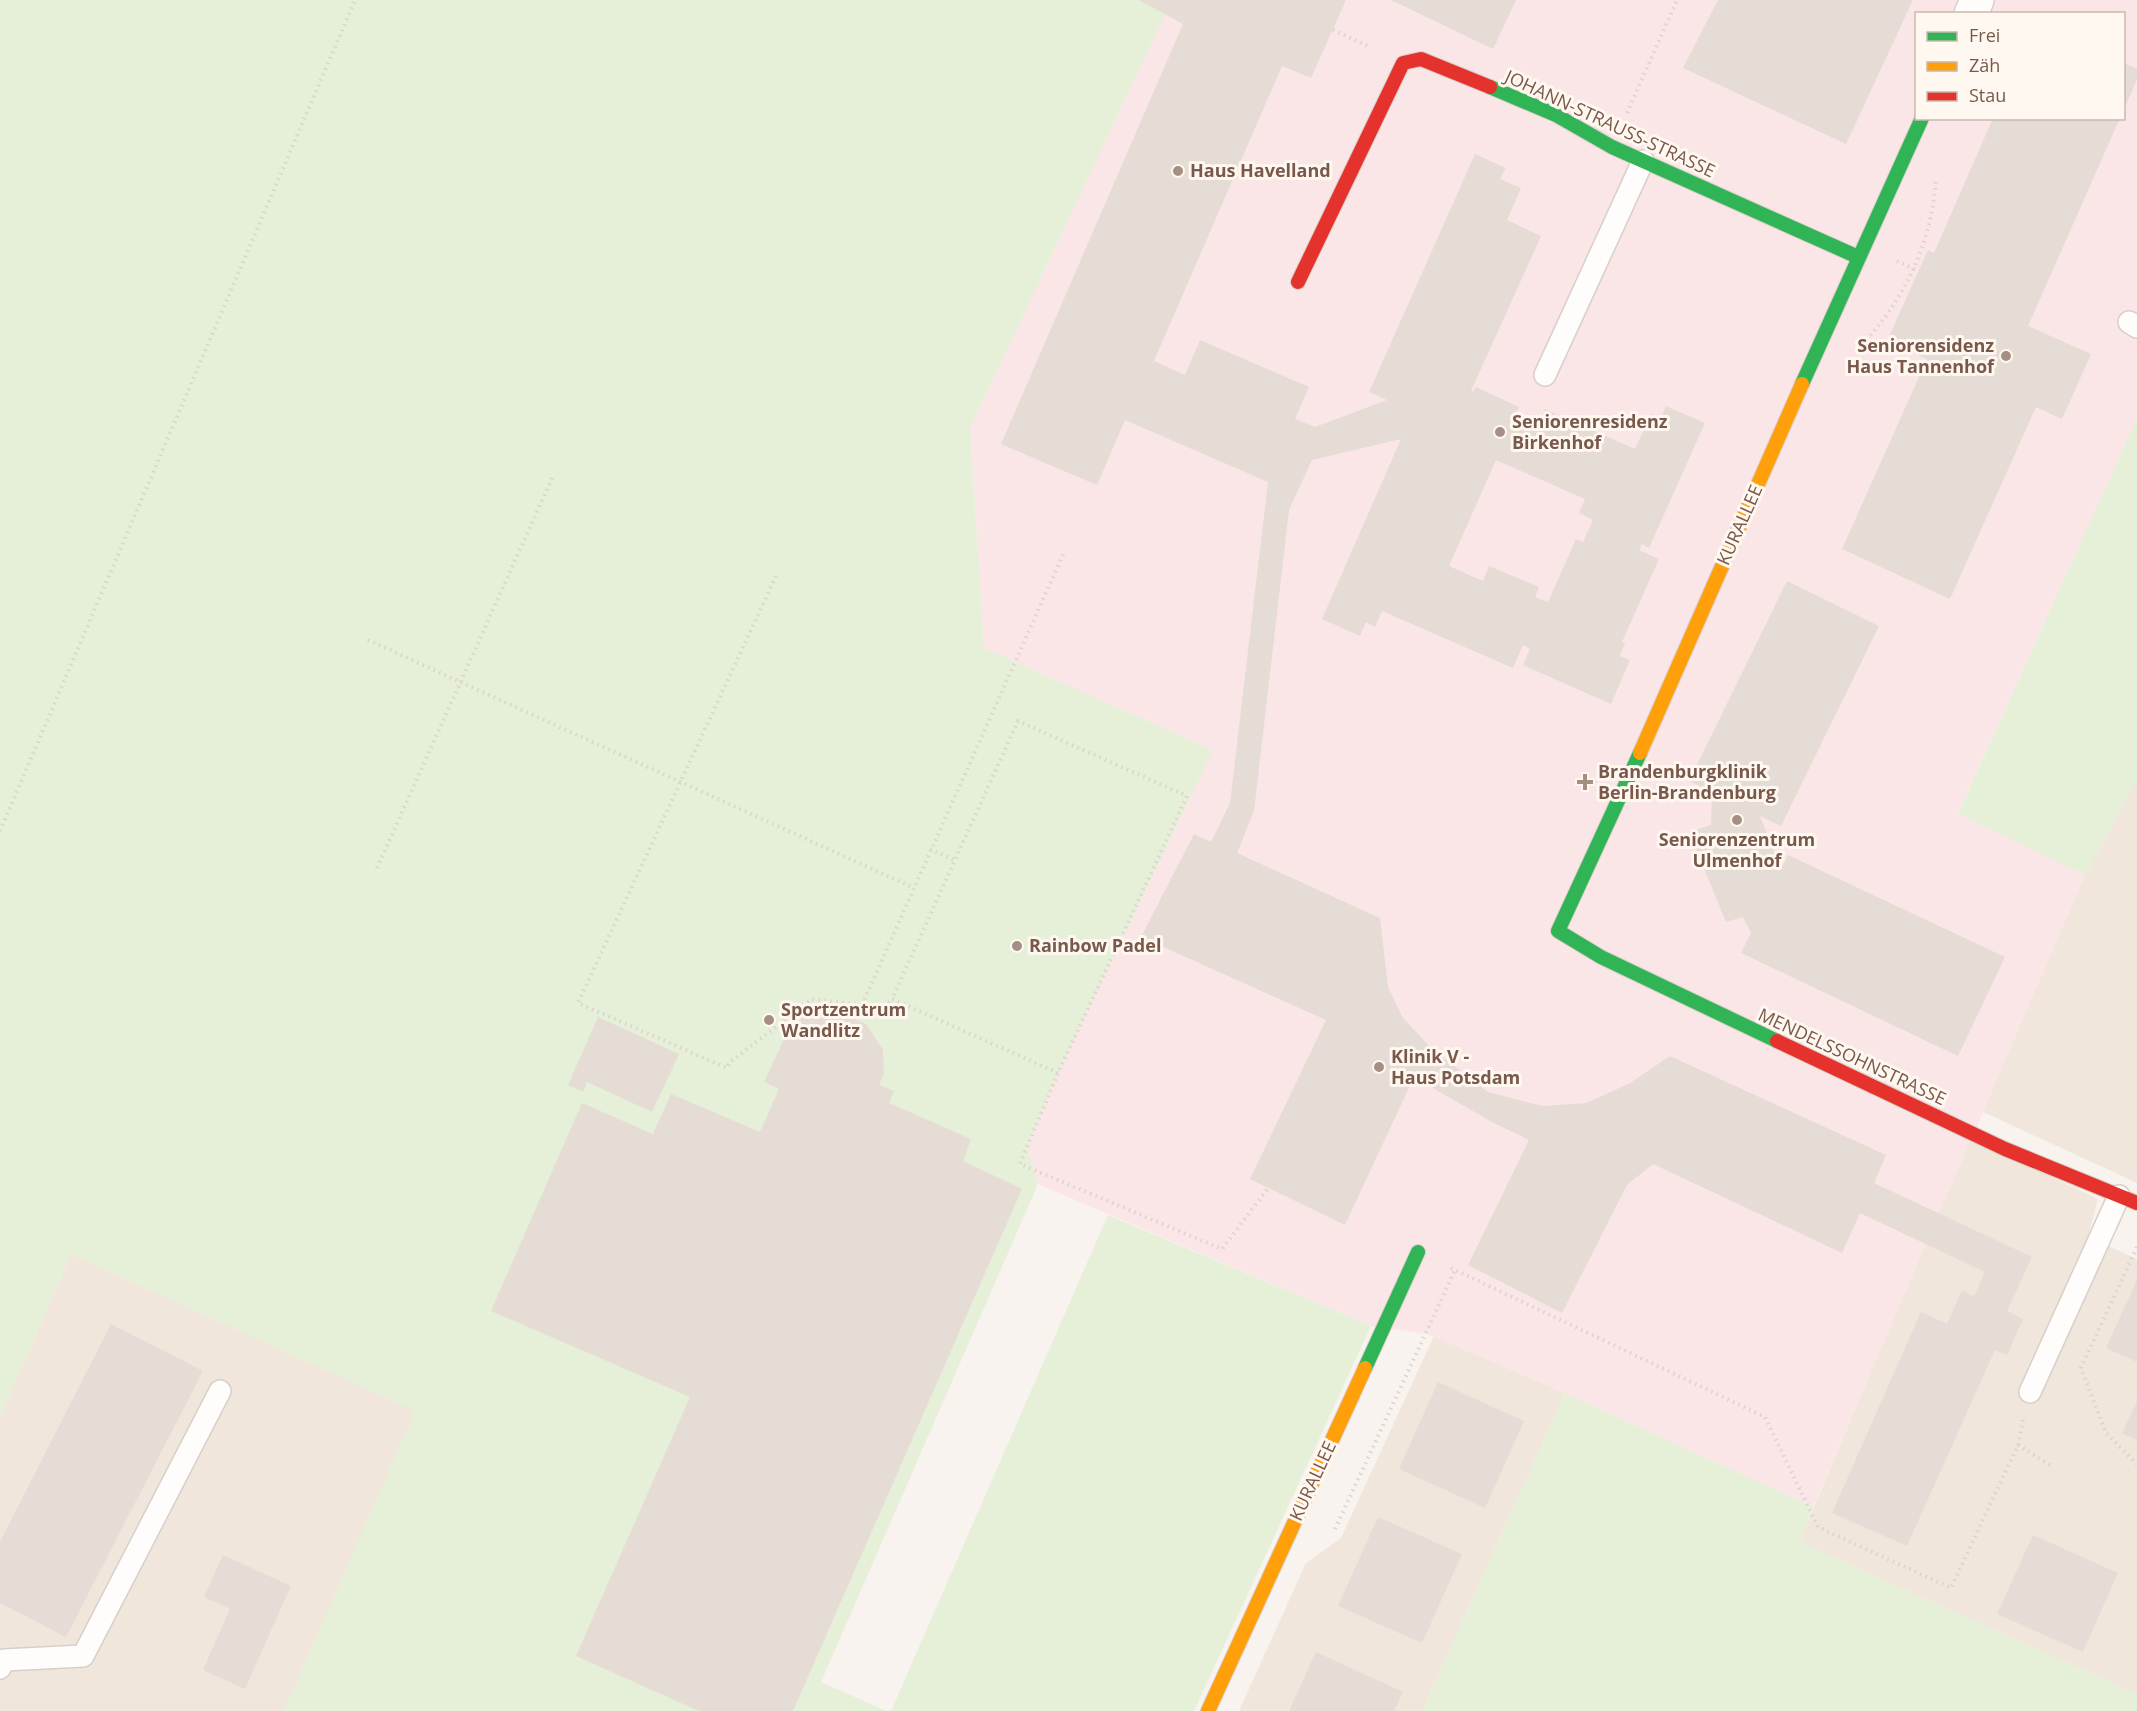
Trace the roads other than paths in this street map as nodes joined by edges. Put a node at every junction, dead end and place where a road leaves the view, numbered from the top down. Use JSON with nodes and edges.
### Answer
{"nodes":[{"id":1,"x":1921,"y":120,"type":"edge"},
{"id":2,"x":1643,"y":161,"type":"junction"},
{"id":3,"x":1858,"y":256,"type":"junction"},
{"id":4,"x":1298,"y":282,"type":"dead end"},
{"id":5,"x":1545,"y":375,"type":"dead end"},
{"id":6,"x":1558,"y":931,"type":"joint"},
{"id":7,"x":2128,"y":1200,"type":"edge"},
{"id":8,"x":1418,"y":1252,"type":"road end"},
{"id":9,"x":220,"y":1391,"type":"dead end"},
{"id":10,"x":2030,"y":1392,"type":"road end"},
{"id":11,"x":0,"y":1668,"type":"edge"},
{"id":12,"x":1208,"y":1711,"type":"edge"}],
"edges":[{"from":1,"to":3,"type":"street","name":"KURALLEE"},
{"from":2,"to":3,"type":"street","name":"JOHANN-STRAUSS-STRASSE"},
{"from":2,"to":4,"type":"street","name":"JOHANN-STRAUSS-STRASSE"},
{"from":2,"to":5,"type":"lane"},
{"from":3,"to":6,"type":"street","name":"KURALLEE"},
{"from":6,"to":7,"type":"street","name":"MENDELSSOHNSTRASSE"},
{"from":7,"to":10,"type":"lane"},
{"from":8,"to":12,"type":"street","name":"KURALLEE"},
{"from":9,"to":11,"type":"lane"}]}
